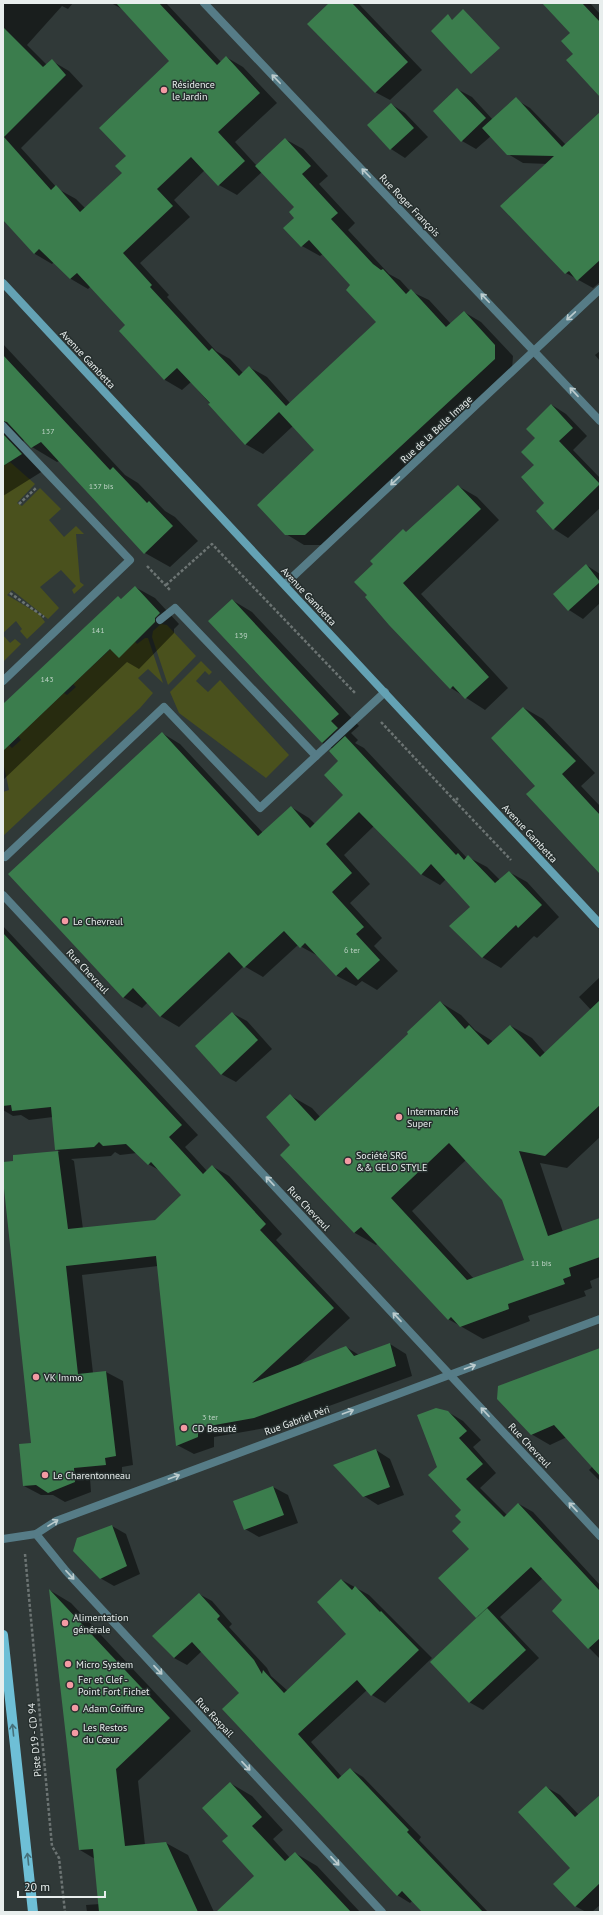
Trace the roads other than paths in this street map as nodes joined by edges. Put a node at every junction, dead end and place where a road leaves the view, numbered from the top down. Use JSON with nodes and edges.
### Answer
{"nodes":[{"id":1,"x":204,"y":3,"type":"edge"},
{"id":2,"x":3,"y":282,"type":"edge"},
{"id":3,"x":600,"y":289,"type":"edge"},
{"id":4,"x":535,"y":350,"type":"junction"},
{"id":5,"x":600,"y":421,"type":"edge"},
{"id":6,"x":3,"y":426,"type":"edge"},
{"id":7,"x":285,"y":584,"type":"junction"},
{"id":8,"x":160,"y":620,"type":"dead end"},
{"id":9,"x":3,"y":681,"type":"edge"},
{"id":10,"x":385,"y":692,"type":"junction"},
{"id":11,"x":316,"y":756,"type":"junction"},
{"id":12,"x":5,"y":857,"type":"dead end"},
{"id":13,"x":3,"y":895,"type":"edge"},
{"id":14,"x":600,"y":924,"type":"edge"},
{"id":15,"x":600,"y":1319,"type":"edge"},
{"id":16,"x":450,"y":1374,"type":"junction"},
{"id":17,"x":36,"y":1534,"type":"junction"},
{"id":18,"x":600,"y":1536,"type":"edge"},
{"id":19,"x":3,"y":1539,"type":"edge"},
{"id":20,"x":3,"y":1635,"type":"edge"},
{"id":21,"x":34,"y":1912,"type":"edge"},
{"id":22,"x":382,"y":1912,"type":"edge"}],
"edges":[{"from":4,"to":1,"type":"street","name":"Rue Roger François","one_way":true},
{"from":2,"to":7,"type":"street","name":"Avenue Gambetta"},
{"from":3,"to":4,"type":"street","name":"Rue de la Belle Image","one_way":true},
{"from":5,"to":4,"type":"street","name":"Rue Roger François","one_way":true},
{"from":4,"to":7,"type":"street","name":"Rue de la Belle Image","one_way":true},
{"from":6,"to":9,"type":"street"},
{"from":7,"to":10,"type":"street","name":"Avenue Gambetta"},
{"from":8,"to":11,"type":"street"},
{"from":10,"to":11,"type":"street"},
{"from":10,"to":14,"type":"street","name":"Avenue Gambetta"},
{"from":11,"to":12,"type":"street"},
{"from":16,"to":13,"type":"street","name":"Rue Chevreul","one_way":true},
{"from":16,"to":15,"type":"street","name":"Rue Gabriel Péri","one_way":true},
{"from":17,"to":16,"type":"street","name":"Rue Gabriel Péri","one_way":true},
{"from":18,"to":16,"type":"street","name":"Rue Chevreul","one_way":true},
{"from":17,"to":19,"type":"street","name":"Rue Gabriel Péri"},
{"from":17,"to":22,"type":"street","name":"Rue Raspail","one_way":true},
{"from":21,"to":20,"type":"main road","one_way":true}]}
